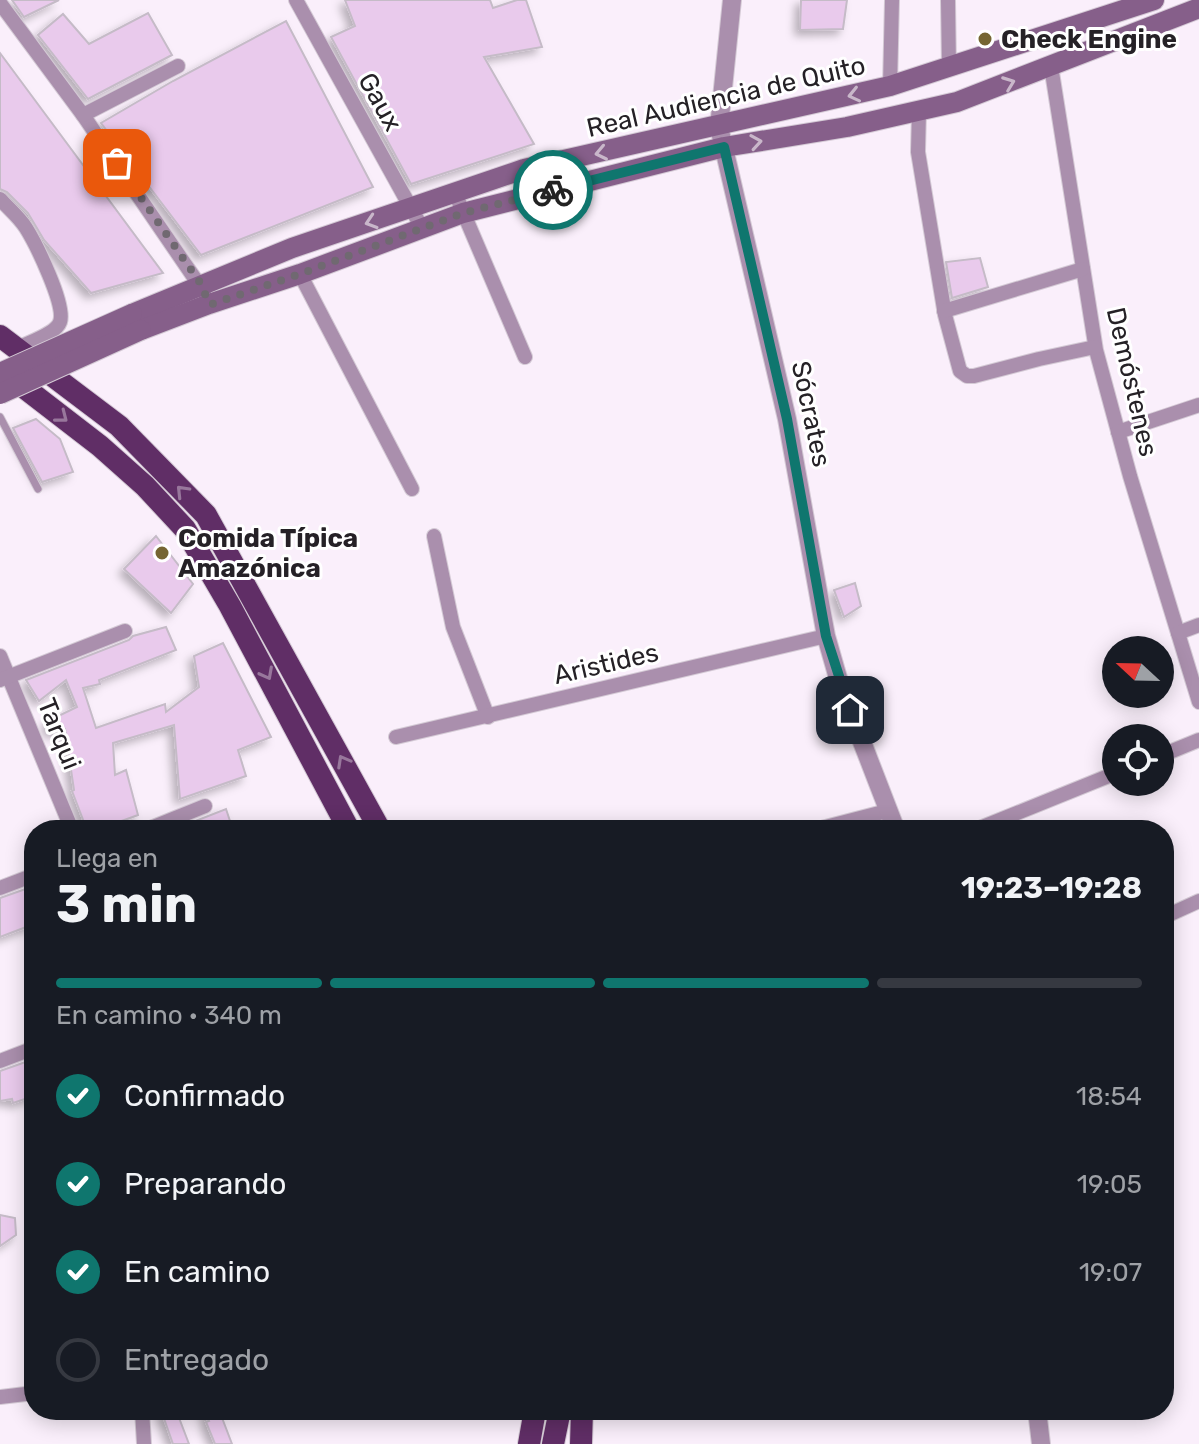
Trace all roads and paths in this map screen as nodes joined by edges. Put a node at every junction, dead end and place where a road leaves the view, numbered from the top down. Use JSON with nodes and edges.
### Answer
{"nodes":[{"id":1,"x":296,"y":0,"type":"edge"},
{"id":2,"x":732,"y":0,"type":"edge"},
{"id":3,"x":892,"y":0,"type":"edge"},
{"id":4,"x":948,"y":0,"type":"edge"},
{"id":5,"x":1154,"y":0,"type":"edge"},
{"id":6,"x":0,"y":3,"type":"edge"},
{"id":7,"x":1199,"y":8,"type":"edge"},
{"id":8,"x":178,"y":66,"type":"dead end"},
{"id":9,"x":1051,"y":66,"type":"junction"},
{"id":10,"x":949,"y":68,"type":"junction"},
{"id":11,"x":890,"y":86,"type":"junction"},
{"id":12,"x":919,"y":111,"type":"junction"},
{"id":13,"x":83,"y":115,"type":"junction"},
{"id":14,"x":721,"y":137,"type":"junction"},
{"id":15,"x":455,"y":193,"type":"junction"},
{"id":16,"x":0,"y":199,"type":"edge"},
{"id":17,"x":412,"y":209,"type":"junction"},
{"id":18,"x":463,"y":213,"type":"junction"},
{"id":19,"x":422,"y":228,"type":"junction"},
{"id":20,"x":1083,"y":269,"type":"junction"},
{"id":21,"x":300,"y":274,"type":"junction"},
{"id":22,"x":201,"y":284,"type":"junction"},
{"id":23,"x":209,"y":304,"type":"junction"},
{"id":24,"x":944,"y":311,"type":"junction"},
{"id":25,"x":136,"y":322,"type":"junction"},
{"id":26,"x":9,"y":342,"type":"edge"},
{"id":27,"x":1095,"y":347,"type":"junction"},
{"id":28,"x":525,"y":357,"type":"dead end"},
{"id":29,"x":0,"y":372,"type":"edge"},
{"id":30,"x":0,"y":394,"type":"edge"},
{"id":31,"x":1199,"y":405,"type":"edge"},
{"id":32,"x":0,"y":417,"type":"edge"},
{"id":33,"x":1118,"y":432,"type":"junction"},
{"id":34,"x":38,"y":489,"type":"dead end"},
{"id":35,"x":412,"y":489,"type":"dead end"},
{"id":36,"x":434,"y":536,"type":"dead end"},
{"id":37,"x":1199,"y":625,"type":"edge"},
{"id":38,"x":125,"y":631,"type":"dead end"},
{"id":39,"x":1178,"y":633,"type":"junction"},
{"id":40,"x":826,"y":636,"type":"junction"},
{"id":41,"x":0,"y":656,"type":"edge"},
{"id":42,"x":5,"y":678,"type":"edge"},
{"id":43,"x":1199,"y":702,"type":"edge"},
{"id":44,"x":488,"y":717,"type":"junction"},
{"id":45,"x":396,"y":737,"type":"dead end"},
{"id":46,"x":1199,"y":740,"type":"edge"},
{"id":47,"x":1174,"y":750,"type":"edge"},
{"id":48,"x":1102,"y":779,"type":"edge"},
{"id":49,"x":205,"y":806,"type":"dead end"},
{"id":50,"x":887,"y":811,"type":"junction"},
{"id":51,"x":68,"y":820,"type":"edge"},
{"id":52,"x":171,"y":820,"type":"edge"},
{"id":53,"x":344,"y":820,"type":"edge"},
{"id":54,"x":374,"y":820,"type":"edge"},
{"id":55,"x":852,"y":820,"type":"edge"},
{"id":56,"x":891,"y":820,"type":"edge"},
{"id":57,"x":1000,"y":820,"type":"edge"},
{"id":58,"x":24,"y":879,"type":"edge"},
{"id":59,"x":0,"y":888,"type":"edge"},
{"id":60,"x":1199,"y":901,"type":"edge"},
{"id":61,"x":1174,"y":912,"type":"edge"},
{"id":62,"x":24,"y":1052,"type":"edge"},
{"id":63,"x":0,"y":1061,"type":"edge"},
{"id":64,"x":24,"y":1394,"type":"edge"},
{"id":65,"x":0,"y":1397,"type":"edge"},
{"id":66,"x":143,"y":1420,"type":"edge"},
{"id":67,"x":533,"y":1420,"type":"edge"},
{"id":68,"x":558,"y":1420,"type":"edge"},
{"id":69,"x":582,"y":1420,"type":"edge"},
{"id":70,"x":1038,"y":1420,"type":"edge"},
{"id":71,"x":144,"y":1444,"type":"edge"},
{"id":72,"x":529,"y":1444,"type":"edge"},
{"id":73,"x":553,"y":1444,"type":"edge"},
{"id":74,"x":581,"y":1444,"type":"edge"},
{"id":75,"x":1041,"y":1444,"type":"edge"}],
"edges":[{"from":1,"to":17,"type":"street","name":"Gaux"},
{"from":2,"to":14,"type":"street","name":"Sócrates"},
{"from":3,"to":11,"type":"street"},
{"from":4,"to":10,"type":"street"},
{"from":5,"to":10,"type":"main road","name":"Real Audiencia de Quito"},
{"from":6,"to":13,"type":"street"},
{"from":7,"to":9,"type":"main road","name":"Real Audiencia de Quito"},
{"from":8,"to":13,"type":"street"},
{"from":12,"to":9,"type":"main road","name":"Real Audiencia de Quito","one_way":true},
{"from":9,"to":20,"type":"street","name":"Demóstenes"},
{"from":10,"to":11,"type":"main road","name":"Real Audiencia de Quito"},
{"from":11,"to":14,"type":"main road","name":"Real Audiencia de Quito","one_way":true},
{"from":14,"to":12,"type":"main road","name":"Real Audiencia de Quito","one_way":true},
{"from":12,"to":24,"type":"street"},
{"from":13,"to":22,"type":"street"},
{"from":14,"to":15,"type":"main road","name":"Real Audiencia de Quito","one_way":true},
{"from":14,"to":18,"type":"main road","name":"Real Audiencia de Quito"},
{"from":14,"to":40,"type":"street","name":"Sócrates"},
{"from":15,"to":17,"type":"main road","name":"Real Audiencia de Quito"},
{"from":15,"to":18,"type":"street"},
{"from":16,"to":26,"type":"street"},
{"from":17,"to":19,"type":"street","name":"Gaux"},
{"from":17,"to":22,"type":"main road","name":"Real Audiencia de Quito","one_way":true},
{"from":18,"to":19,"type":"main road","name":"Real Audiencia de Quito"},
{"from":18,"to":28,"type":"street"},
{"from":19,"to":21,"type":"main road","name":"Real Audiencia de Quito"},
{"from":20,"to":24,"type":"street"},
{"from":20,"to":27,"type":"street","name":"Demóstenes"},
{"from":21,"to":23,"type":"main road","name":"Real Audiencia de Quito"},
{"from":21,"to":35,"type":"street"},
{"from":22,"to":23,"type":"street"},
{"from":22,"to":25,"type":"main road","name":"Real Audiencia de Quito"},
{"from":23,"to":25,"type":"main road","name":"Real Audiencia de Quito"},
{"from":24,"to":27,"type":"street"},
{"from":25,"to":29,"type":"main road","name":"Real Audiencia de Quito","bridge":true},
{"from":25,"to":30,"type":"main road","name":"Real Audiencia de Quito","bridge":true},
{"from":54,"to":26,"type":"highway","one_way":true},
{"from":27,"to":33,"type":"street","name":"Demóstenes"},
{"from":29,"to":53,"type":"highway","one_way":true},
{"from":31,"to":33,"type":"street"},
{"from":32,"to":34,"type":"lane"},
{"from":33,"to":39,"type":"street","name":"Demóstenes"},
{"from":36,"to":44,"type":"street"},
{"from":37,"to":39,"type":"street"},
{"from":38,"to":42,"type":"street"},
{"from":39,"to":43,"type":"street","name":"Demóstenes"},
{"from":40,"to":44,"type":"street","name":"Aristides"},
{"from":40,"to":50,"type":"street","name":"Sócrates"},
{"from":41,"to":42,"type":"street","name":"Tarqui"},
{"from":42,"to":51,"type":"street","name":"Tarqui"},
{"from":44,"to":45,"type":"street","name":"Aristides"},
{"from":46,"to":47,"type":"street"},
{"from":48,"to":57,"type":"street"},
{"from":49,"to":52,"type":"street"},
{"from":50,"to":55,"type":"street"},
{"from":50,"to":56,"type":"street","name":"Sócrates"},
{"from":58,"to":59,"type":"street"},
{"from":60,"to":61,"type":"street"},
{"from":62,"to":63,"type":"street"},
{"from":64,"to":65,"type":"street"},
{"from":66,"to":71,"type":"street"},
{"from":67,"to":72,"type":"highway"},
{"from":68,"to":73,"type":"highway"},
{"from":69,"to":74,"type":"highway"},
{"from":70,"to":75,"type":"street"}]}
